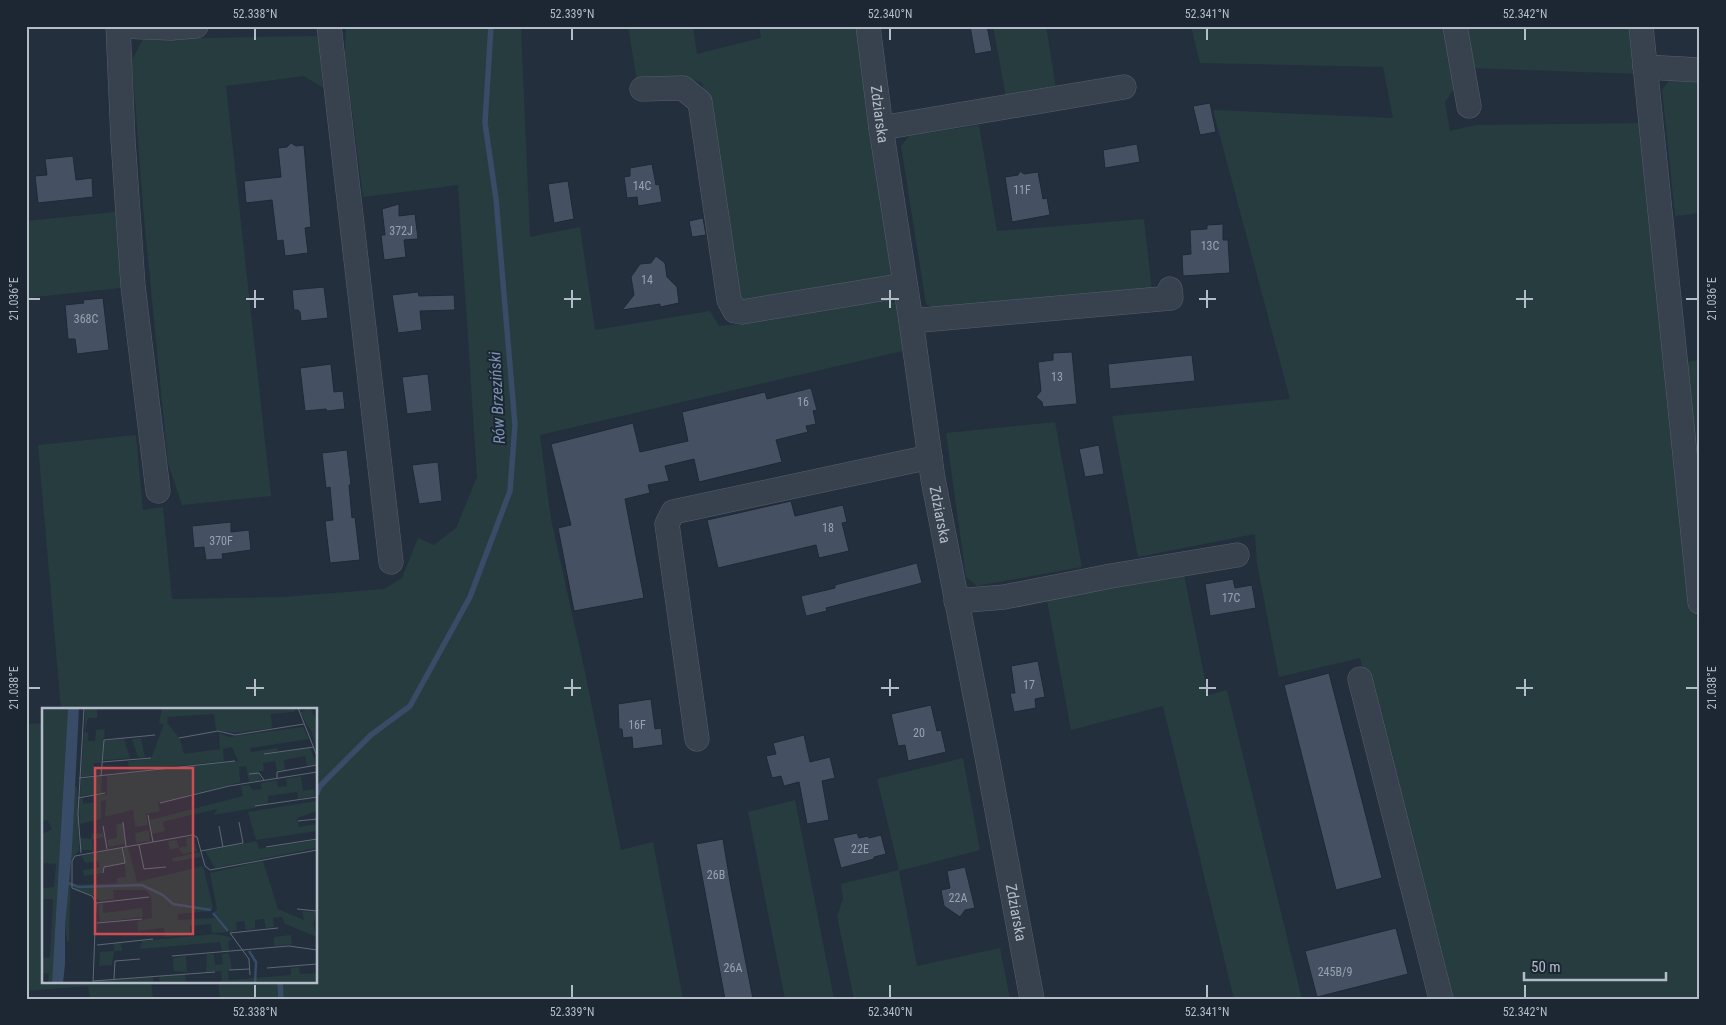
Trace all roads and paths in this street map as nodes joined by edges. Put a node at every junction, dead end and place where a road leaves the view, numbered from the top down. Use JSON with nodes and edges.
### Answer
{"nodes":[{"id":1,"x":119,"y":26,"type":"edge"},
{"id":2,"x":196,"y":26,"type":"edge"},
{"id":3,"x":329,"y":26,"type":"edge"},
{"id":4,"x":868,"y":26,"type":"edge"},
{"id":5,"x":1455,"y":26,"type":"edge"},
{"id":6,"x":1641,"y":26,"type":"edge"},
{"id":7,"x":1645,"y":67,"type":"junction"},
{"id":8,"x":1700,"y":70,"type":"edge"},
{"id":9,"x":1124,"y":87,"type":"dead end"},
{"id":10,"x":642,"y":89,"type":"dead end"},
{"id":11,"x":1469,"y":106,"type":"dead end"},
{"id":12,"x":881,"y":128,"type":"junction"},
{"id":13,"x":905,"y":285,"type":"junction"},
{"id":14,"x":1170,"y":289,"type":"dead end"},
{"id":15,"x":911,"y":321,"type":"junction"},
{"id":16,"x":930,"y":457,"type":"junction"},
{"id":17,"x":158,"y":491,"type":"dead end"},
{"id":18,"x":1237,"y":555,"type":"dead end"},
{"id":19,"x":392,"y":562,"type":"dead end"},
{"id":20,"x":956,"y":600,"type":"junction"},
{"id":21,"x":1700,"y":602,"type":"edge"},
{"id":22,"x":1360,"y":679,"type":"dead end"},
{"id":23,"x":697,"y":739,"type":"dead end"},
{"id":24,"x":1032,"y":999,"type":"edge"},
{"id":25,"x":1441,"y":999,"type":"edge"}],
"edges":[{"from":1,"to":2,"type":"street"},
{"from":1,"to":17,"type":"street"},
{"from":3,"to":19,"type":"street"},
{"from":4,"to":12,"type":"street","name":"Zdziarska"},
{"from":5,"to":11,"type":"street"},
{"from":6,"to":7,"type":"street"},
{"from":7,"to":8,"type":"street"},
{"from":7,"to":21,"type":"street"},
{"from":9,"to":12,"type":"street"},
{"from":10,"to":13,"type":"street"},
{"from":12,"to":13,"type":"street","name":"Zdziarska"},
{"from":13,"to":15,"type":"street","name":"Zdziarska"},
{"from":14,"to":15,"type":"street"},
{"from":15,"to":16,"type":"street","name":"Zdziarska"},
{"from":16,"to":20,"type":"street","name":"Zdziarska"},
{"from":16,"to":23,"type":"street"},
{"from":18,"to":20,"type":"street"},
{"from":20,"to":24,"type":"street","name":"Zdziarska"},
{"from":22,"to":25,"type":"street"}]}
